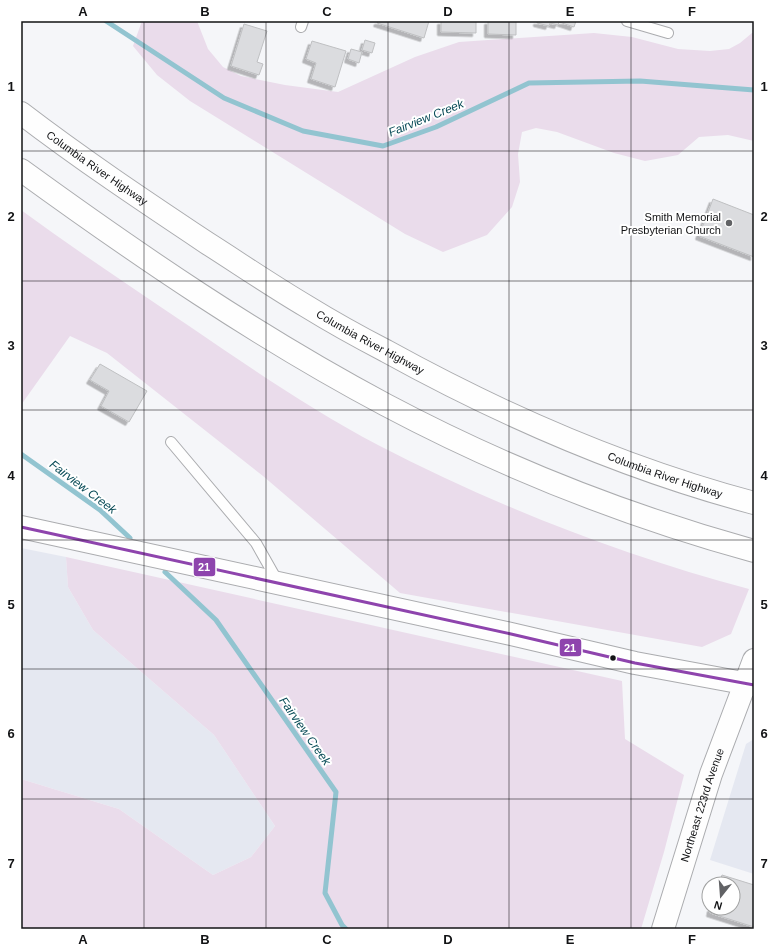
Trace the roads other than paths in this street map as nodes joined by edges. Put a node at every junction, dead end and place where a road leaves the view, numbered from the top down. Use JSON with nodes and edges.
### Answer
{"nodes":[{"id":1,"x":627,"y":21,"type":"edge"},
{"id":2,"x":668,"y":33,"type":"dead end"},
{"id":3,"x":21,"y":113,"type":"edge"},
{"id":4,"x":21,"y":170,"type":"edge"},
{"id":5,"x":171,"y":442,"type":"dead end"},
{"id":6,"x":747,"y":501,"type":"edge"},
{"id":7,"x":21,"y":527,"type":"edge"},
{"id":8,"x":754,"y":551,"type":"edge"},
{"id":9,"x":279,"y":584,"type":"junction"},
{"id":10,"x":754,"y":660,"type":"edge"},
{"id":11,"x":750,"y":684,"type":"edge"},
{"id":12,"x":665,"y":929,"type":"edge"}],
"edges":[{"from":1,"to":2,"type":"lane"},
{"from":3,"to":6,"type":"main road","name":"Columbia River Highway"},
{"from":4,"to":8,"type":"main road"},
{"from":5,"to":9,"type":"lane"},
{"from":7,"to":9,"type":"main road"},
{"from":9,"to":11,"type":"main road"},
{"from":10,"to":11,"type":"main road","name":"Northeast 223rd Avenue"},
{"from":11,"to":12,"type":"main road","name":"Northeast 223rd Avenue"}]}
